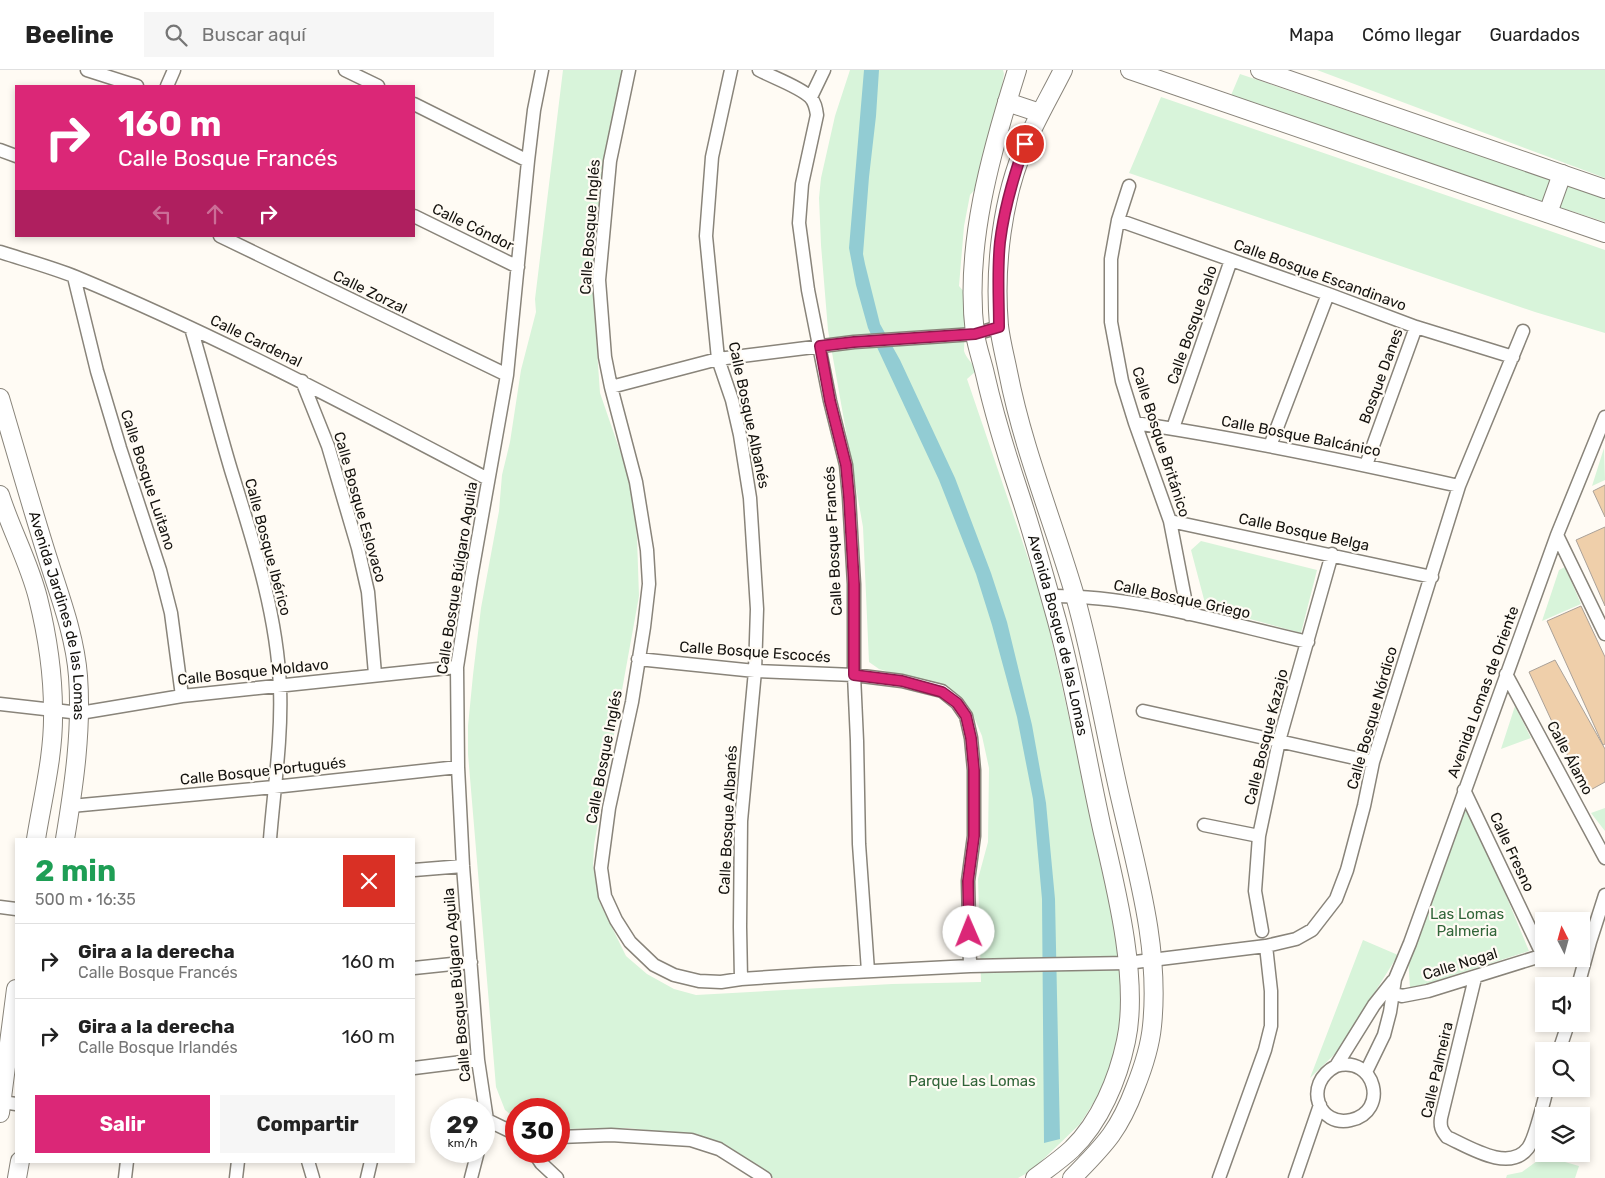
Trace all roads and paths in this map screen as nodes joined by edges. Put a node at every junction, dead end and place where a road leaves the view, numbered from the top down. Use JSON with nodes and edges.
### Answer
{"nodes":[{"id":1,"x":87,"y":70,"type":"edge"},
{"id":2,"x":174,"y":70,"type":"edge"},
{"id":3,"x":345,"y":70,"type":"edge"},
{"id":4,"x":542,"y":70,"type":"edge"},
{"id":5,"x":629,"y":70,"type":"edge"},
{"id":6,"x":731,"y":70,"type":"edge"},
{"id":7,"x":759,"y":70,"type":"edge"},
{"id":8,"x":824,"y":70,"type":"edge"},
{"id":9,"x":1017,"y":70,"type":"edge"},
{"id":10,"x":1064,"y":70,"type":"edge"},
{"id":11,"x":1130,"y":70,"type":"edge"},
{"id":12,"x":1260,"y":70,"type":"edge"},
{"id":13,"x":134,"y":85,"type":"edge"},
{"id":14,"x":167,"y":85,"type":"edge"},
{"id":15,"x":376,"y":85,"type":"edge"},
{"id":16,"x":811,"y":97,"type":"junction"},
{"id":17,"x":1007,"y":102,"type":"junction"},
{"id":18,"x":415,"y":104,"type":"edge"},
{"id":19,"x":1040,"y":113,"type":"junction"},
{"id":20,"x":0,"y":150,"type":"edge"},
{"id":21,"x":15,"y":156,"type":"edge"},
{"id":22,"x":528,"y":161,"type":"junction"},
{"id":23,"x":1562,"y":174,"type":"junction"},
{"id":24,"x":1129,"y":186,"type":"dead end"},
{"id":25,"x":1605,"y":189,"type":"edge"},
{"id":26,"x":1548,"y":213,"type":"junction"},
{"id":27,"x":415,"y":216,"type":"edge"},
{"id":28,"x":1118,"y":220,"type":"junction"},
{"id":29,"x":1605,"y":233,"type":"edge"},
{"id":30,"x":222,"y":237,"type":"edge"},
{"id":31,"x":0,"y":252,"type":"edge"},
{"id":32,"x":1231,"y":260,"type":"junction"},
{"id":33,"x":518,"y":266,"type":"junction"},
{"id":34,"x":74,"y":277,"type":"junction"},
{"id":35,"x":1328,"y":294,"type":"junction"},
{"id":36,"x":999,"y":327,"type":"junction"},
{"id":37,"x":1416,"y":327,"type":"junction"},
{"id":38,"x":191,"y":328,"type":"junction"},
{"id":39,"x":1523,"y":331,"type":"dead end"},
{"id":40,"x":975,"y":334,"type":"junction"},
{"id":41,"x":820,"y":346,"type":"junction"},
{"id":42,"x":1513,"y":357,"type":"junction"},
{"id":43,"x":718,"y":359,"type":"junction"},
{"id":44,"x":507,"y":375,"type":"junction"},
{"id":45,"x":302,"y":381,"type":"junction"},
{"id":46,"x":611,"y":387,"type":"junction"},
{"id":47,"x":0,"y":398,"type":"edge"},
{"id":48,"x":1605,"y":417,"type":"edge"},
{"id":49,"x":1135,"y":423,"type":"junction"},
{"id":50,"x":1173,"y":428,"type":"junction"},
{"id":51,"x":1270,"y":446,"type":"junction"},
{"id":52,"x":1366,"y":465,"type":"junction"},
{"id":53,"x":488,"y":479,"type":"junction"},
{"id":54,"x":1459,"y":486,"type":"junction"},
{"id":55,"x":1,"y":503,"type":"edge"},
{"id":56,"x":1170,"y":520,"type":"junction"},
{"id":57,"x":1557,"y":535,"type":"junction"},
{"id":58,"x":1332,"y":554,"type":"junction"},
{"id":59,"x":1432,"y":577,"type":"junction"},
{"id":60,"x":1074,"y":595,"type":"junction"},
{"id":61,"x":1049,"y":596,"type":"junction"},
{"id":62,"x":1188,"y":614,"type":"junction"},
{"id":63,"x":1605,"y":634,"type":"edge"},
{"id":64,"x":1308,"y":642,"type":"junction"},
{"id":65,"x":638,"y":659,"type":"junction"},
{"id":66,"x":457,"y":667,"type":"junction"},
{"id":67,"x":755,"y":671,"type":"junction"},
{"id":68,"x":375,"y":674,"type":"junction"},
{"id":69,"x":1506,"y":674,"type":"junction"},
{"id":70,"x":854,"y":675,"type":"junction"},
{"id":71,"x":280,"y":687,"type":"junction"},
{"id":72,"x":182,"y":696,"type":"junction"},
{"id":73,"x":0,"y":704,"type":"edge"},
{"id":74,"x":53,"y":711,"type":"junction"},
{"id":75,"x":1143,"y":711,"type":"dead end"},
{"id":76,"x":1101,"y":712,"type":"junction"},
{"id":77,"x":80,"y":713,"type":"junction"},
{"id":78,"x":1078,"y":714,"type":"junction"},
{"id":79,"x":1279,"y":741,"type":"junction"},
{"id":80,"x":1373,"y":762,"type":"junction"},
{"id":81,"x":458,"y":767,"type":"junction"},
{"id":82,"x":274,"y":787,"type":"junction"},
{"id":83,"x":1464,"y":790,"type":"junction"},
{"id":84,"x":71,"y":806,"type":"junction"},
{"id":85,"x":1204,"y":825,"type":"dead end"},
{"id":86,"x":1259,"y":836,"type":"junction"},
{"id":87,"x":36,"y":838,"type":"edge"},
{"id":88,"x":66,"y":838,"type":"edge"},
{"id":89,"x":270,"y":838,"type":"edge"},
{"id":90,"x":1605,"y":858,"type":"edge"},
{"id":91,"x":463,"y":866,"type":"junction"},
{"id":92,"x":415,"y":870,"type":"edge"},
{"id":93,"x":1605,"y":895,"type":"edge"},
{"id":94,"x":0,"y":907,"type":"edge"},
{"id":95,"x":15,"y":909,"type":"edge"},
{"id":96,"x":1262,"y":931,"type":"dead end"},
{"id":97,"x":1590,"y":933,"type":"edge"},
{"id":98,"x":1535,"y":938,"type":"edge"},
{"id":99,"x":1266,"y":946,"type":"junction"},
{"id":100,"x":1535,"y":958,"type":"edge"},
{"id":101,"x":1153,"y":961,"type":"junction"},
{"id":102,"x":472,"y":962,"type":"junction"},
{"id":103,"x":1127,"y":963,"type":"junction"},
{"id":104,"x":970,"y":966,"type":"junction"},
{"id":105,"x":415,"y":968,"type":"edge"},
{"id":106,"x":868,"y":971,"type":"junction"},
{"id":107,"x":741,"y":978,"type":"junction"},
{"id":108,"x":1475,"y":978,"type":"junction"},
{"id":109,"x":1389,"y":992,"type":"junction"},
{"id":110,"x":15,"y":1001,"type":"edge"},
{"id":111,"x":478,"y":1060,"type":"junction"},
{"id":112,"x":1336,"y":1066,"type":"junction"},
{"id":113,"x":415,"y":1068,"type":"edge"},
{"id":114,"x":1366,"y":1072,"type":"junction"},
{"id":115,"x":1545,"y":1097,"type":"edge"},
{"id":116,"x":482,"y":1098,"type":"edge"},
{"id":117,"x":1320,"y":1105,"type":"junction"},
{"id":118,"x":6,"y":1106,"type":"edge"},
{"id":119,"x":570,"y":1137,"type":"edge"},
{"id":120,"x":20,"y":1163,"type":"edge"},
{"id":121,"x":127,"y":1163,"type":"edge"},
{"id":122,"x":238,"y":1163,"type":"edge"},
{"id":123,"x":309,"y":1163,"type":"edge"},
{"id":124,"x":371,"y":1163,"type":"edge"},
{"id":125,"x":475,"y":1163,"type":"edge"},
{"id":126,"x":541,"y":1163,"type":"edge"},
{"id":127,"x":17,"y":1178,"type":"edge"},
{"id":128,"x":125,"y":1178,"type":"edge"},
{"id":129,"x":236,"y":1178,"type":"edge"},
{"id":130,"x":313,"y":1178,"type":"edge"},
{"id":131,"x":367,"y":1178,"type":"edge"},
{"id":132,"x":471,"y":1178,"type":"edge"},
{"id":133,"x":557,"y":1178,"type":"edge"},
{"id":134,"x":765,"y":1178,"type":"edge"},
{"id":135,"x":1034,"y":1178,"type":"edge"},
{"id":136,"x":1072,"y":1178,"type":"edge"},
{"id":137,"x":1219,"y":1178,"type":"edge"},
{"id":138,"x":1296,"y":1178,"type":"edge"}],
"edges":[{"from":1,"to":13,"type":"street"},
{"from":2,"to":14,"type":"street"},
{"from":3,"to":15,"type":"street"},
{"from":4,"to":22,"type":"street","name":"Calle Bosque Búlgaro Aguila"},
{"from":5,"to":46,"type":"street","name":"Calle Bosque Inglés"},
{"from":6,"to":43,"type":"street","name":"Calle Bosque Albanés"},
{"from":7,"to":16,"type":"street"},
{"from":8,"to":16,"type":"street"},
{"from":9,"to":17,"type":"street","name":"Avenida Bosque de las Lomas"},
{"from":10,"to":19,"type":"street","name":"Avenida Bosque de las Lomas"},
{"from":11,"to":26,"type":"street"},
{"from":12,"to":23,"type":"street"},
{"from":16,"to":41,"type":"street","name":"Calle Bosque Francés"},
{"from":17,"to":19,"type":"street"},
{"from":17,"to":40,"type":"street","name":"Avenida Bosque de las Lomas"},
{"from":18,"to":22,"type":"street"},
{"from":19,"to":36,"type":"street","name":"Avenida Bosque de las Lomas"},
{"from":20,"to":21,"type":"street"},
{"from":22,"to":33,"type":"street","name":"Calle Bosque Búlgaro Aguila"},
{"from":23,"to":25,"type":"street"},
{"from":23,"to":26,"type":"street"},
{"from":24,"to":28,"type":"street","name":"Calle Bosque Británico"},
{"from":26,"to":29,"type":"street"},
{"from":27,"to":33,"type":"street","name":"Calle Cóndor"},
{"from":28,"to":32,"type":"street","name":"Calle Bosque Escandinavo"},
{"from":28,"to":49,"type":"street","name":"Calle Bosque Británico"},
{"from":30,"to":44,"type":"street","name":"Calle Zorzal"},
{"from":31,"to":34,"type":"street","name":"Calle Cardenal"},
{"from":32,"to":35,"type":"street","name":"Calle Bosque Escandinavo"},
{"from":32,"to":50,"type":"street","name":"Calle Bosque Galo"},
{"from":33,"to":44,"type":"street","name":"Calle Bosque Búlgaro Aguila"},
{"from":34,"to":38,"type":"street","name":"Calle Cardenal"},
{"from":34,"to":72,"type":"street","name":"Calle Bosque Luitano"},
{"from":35,"to":37,"type":"street","name":"Calle Bosque Escandinavo"},
{"from":35,"to":51,"type":"street"},
{"from":36,"to":40,"type":"street"},
{"from":36,"to":60,"type":"street","name":"Avenida Bosque de las Lomas"},
{"from":37,"to":42,"type":"street","name":"Calle Bosque Escandinavo"},
{"from":37,"to":52,"type":"street","name":"Bosque Danes"},
{"from":38,"to":45,"type":"street","name":"Calle Cardenal"},
{"from":38,"to":71,"type":"street","name":"Calle Bosque Ibérico"},
{"from":39,"to":42,"type":"street","name":"Calle Bosque Nórdico"},
{"from":40,"to":41,"type":"street"},
{"from":40,"to":61,"type":"street","name":"Avenida Bosque de las Lomas"},
{"from":41,"to":43,"type":"street"},
{"from":41,"to":70,"type":"street","name":"Calle Bosque Francés"},
{"from":42,"to":54,"type":"street","name":"Calle Bosque Nórdico"},
{"from":43,"to":46,"type":"street"},
{"from":43,"to":67,"type":"street","name":"Calle Bosque Albanés"},
{"from":44,"to":53,"type":"street","name":"Calle Bosque Búlgaro Aguila"},
{"from":45,"to":53,"type":"street","name":"Calle Cardenal"},
{"from":45,"to":68,"type":"street","name":"Calle Bosque Eslovaco"},
{"from":46,"to":65,"type":"street","name":"Calle Bosque Inglés"},
{"from":47,"to":77,"type":"street","name":"Avenida Jardines de las Lomas"},
{"from":48,"to":57,"type":"street","name":"Avenida Lomas de Oriente"},
{"from":49,"to":50,"type":"street","name":"Calle Bosque Balcánico"},
{"from":49,"to":56,"type":"street","name":"Calle Bosque Británico"},
{"from":50,"to":51,"type":"street","name":"Calle Bosque Balcánico"},
{"from":51,"to":52,"type":"street","name":"Calle Bosque Balcánico"},
{"from":52,"to":54,"type":"street","name":"Calle Bosque Balcánico"},
{"from":53,"to":66,"type":"street","name":"Calle Bosque Búlgaro Aguila"},
{"from":54,"to":59,"type":"street","name":"Calle Bosque Nórdico"},
{"from":55,"to":74,"type":"street","name":"Avenida Jardines de las Lomas"},
{"from":56,"to":58,"type":"street","name":"Calle Bosque Belga"},
{"from":56,"to":62,"type":"street","name":"Calle Bosque Británico"},
{"from":57,"to":63,"type":"street"},
{"from":57,"to":69,"type":"street","name":"Avenida Lomas de Oriente"},
{"from":58,"to":59,"type":"street","name":"Calle Bosque Belga"},
{"from":58,"to":64,"type":"street","name":"Calle Bosque Kazajo"},
{"from":59,"to":80,"type":"street","name":"Calle Bosque Nórdico"},
{"from":60,"to":61,"type":"street","name":"Calle Bosque Griego"},
{"from":60,"to":62,"type":"street","name":"Calle Bosque Griego"},
{"from":60,"to":76,"type":"street","name":"Avenida Bosque de las Lomas"},
{"from":61,"to":78,"type":"street","name":"Avenida Bosque de las Lomas"},
{"from":62,"to":64,"type":"street","name":"Calle Bosque Griego"},
{"from":64,"to":79,"type":"street","name":"Calle Bosque Kazajo"},
{"from":65,"to":67,"type":"street","name":"Calle Bosque Escocés"},
{"from":65,"to":107,"type":"street","name":"Calle Bosque Inglés"},
{"from":66,"to":68,"type":"street","name":"Calle Bosque Moldavo"},
{"from":66,"to":81,"type":"street","name":"Calle Bosque Búlgaro Aguila"},
{"from":67,"to":70,"type":"street","name":"Calle Bosque Escocés"},
{"from":67,"to":107,"type":"street","name":"Calle Bosque Albanés"},
{"from":68,"to":71,"type":"street","name":"Calle Bosque Moldavo"},
{"from":69,"to":83,"type":"street","name":"Avenida Lomas de Oriente"},
{"from":69,"to":90,"type":"street","name":"Calle Álamo"},
{"from":70,"to":104,"type":"street","name":"Calle Bosque Escocés"},
{"from":70,"to":106,"type":"street","name":"Calle Bosque Francés"},
{"from":71,"to":72,"type":"street","name":"Calle Bosque Moldavo"},
{"from":71,"to":82,"type":"street","name":"Calle Bosque Ibérico"},
{"from":72,"to":77,"type":"street","name":"Calle Bosque Moldavo"},
{"from":73,"to":74,"type":"street","name":"Calle Bosque Moldavo"},
{"from":74,"to":77,"type":"street","name":"Calle Bosque Moldavo"},
{"from":74,"to":87,"type":"street","name":"Avenida Jardines de las Lomas"},
{"from":75,"to":79,"type":"street"},
{"from":76,"to":78,"type":"street"},
{"from":76,"to":101,"type":"street","name":"Avenida Bosque de las Lomas"},
{"from":77,"to":84,"type":"street","name":"Avenida Jardines de las Lomas"},
{"from":78,"to":103,"type":"street","name":"Avenida Bosque de las Lomas"},
{"from":79,"to":80,"type":"street"},
{"from":79,"to":86,"type":"street","name":"Calle Bosque Kazajo"},
{"from":80,"to":99,"type":"street","name":"Calle Bosque Nórdico"},
{"from":81,"to":82,"type":"street","name":"Calle Bosque Portugués"},
{"from":81,"to":91,"type":"street","name":"Calle Bosque Búlgaro Aguila"},
{"from":82,"to":84,"type":"street","name":"Calle Bosque Portugués"},
{"from":82,"to":89,"type":"street","name":"Calle Bosque Ibérico"},
{"from":83,"to":98,"type":"street","name":"Calle Fresno"},
{"from":83,"to":109,"type":"street","name":"Avenida Lomas de Oriente"},
{"from":84,"to":88,"type":"street","name":"Avenida Jardines de las Lomas"},
{"from":85,"to":86,"type":"street"},
{"from":86,"to":96,"type":"street","name":"Calle Bosque Kazajo"},
{"from":91,"to":92,"type":"street"},
{"from":91,"to":102,"type":"street","name":"Calle Bosque Búlgaro Aguila"},
{"from":93,"to":97,"type":"street"},
{"from":94,"to":95,"type":"street"},
{"from":99,"to":101,"type":"street","name":"Calle Bosque Nórdico"},
{"from":99,"to":137,"type":"street"},
{"from":100,"to":108,"type":"street","name":"Calle Nogal"},
{"from":101,"to":103,"type":"street","name":"Calle Bosque Inglés"},
{"from":101,"to":136,"type":"street","name":"Avenida Bosque de las Lomas"},
{"from":102,"to":105,"type":"street"},
{"from":102,"to":111,"type":"street","name":"Calle Bosque Búlgaro Aguila"},
{"from":103,"to":104,"type":"street","name":"Calle Bosque Inglés"},
{"from":103,"to":135,"type":"street","name":"Avenida Bosque de las Lomas"},
{"from":104,"to":106,"type":"street","name":"Calle Bosque Inglés"},
{"from":106,"to":107,"type":"street","name":"Calle Bosque Inglés"},
{"from":108,"to":109,"type":"street","name":"Calle Nogal"},
{"from":108,"to":115,"type":"street","name":"Calle Palmeira"},
{"from":109,"to":112,"type":"street","name":"Avenida Lomas de Oriente"},
{"from":109,"to":114,"type":"street","name":"Avenida Lomas de Oriente"},
{"from":110,"to":118,"type":"street"},
{"from":111,"to":113,"type":"street"},
{"from":111,"to":116,"type":"street","name":"Calle Bosque Búlgaro Aguila"},
{"from":112,"to":114,"type":"street"},
{"from":112,"to":117,"type":"street"},
{"from":114,"to":117,"type":"street"},
{"from":117,"to":138,"type":"street"},
{"from":119,"to":134,"type":"street"},
{"from":120,"to":127,"type":"street"},
{"from":121,"to":128,"type":"street"},
{"from":122,"to":129,"type":"street"},
{"from":123,"to":130,"type":"street"},
{"from":124,"to":131,"type":"street"},
{"from":125,"to":132,"type":"street"},
{"from":126,"to":133,"type":"street"}]}
